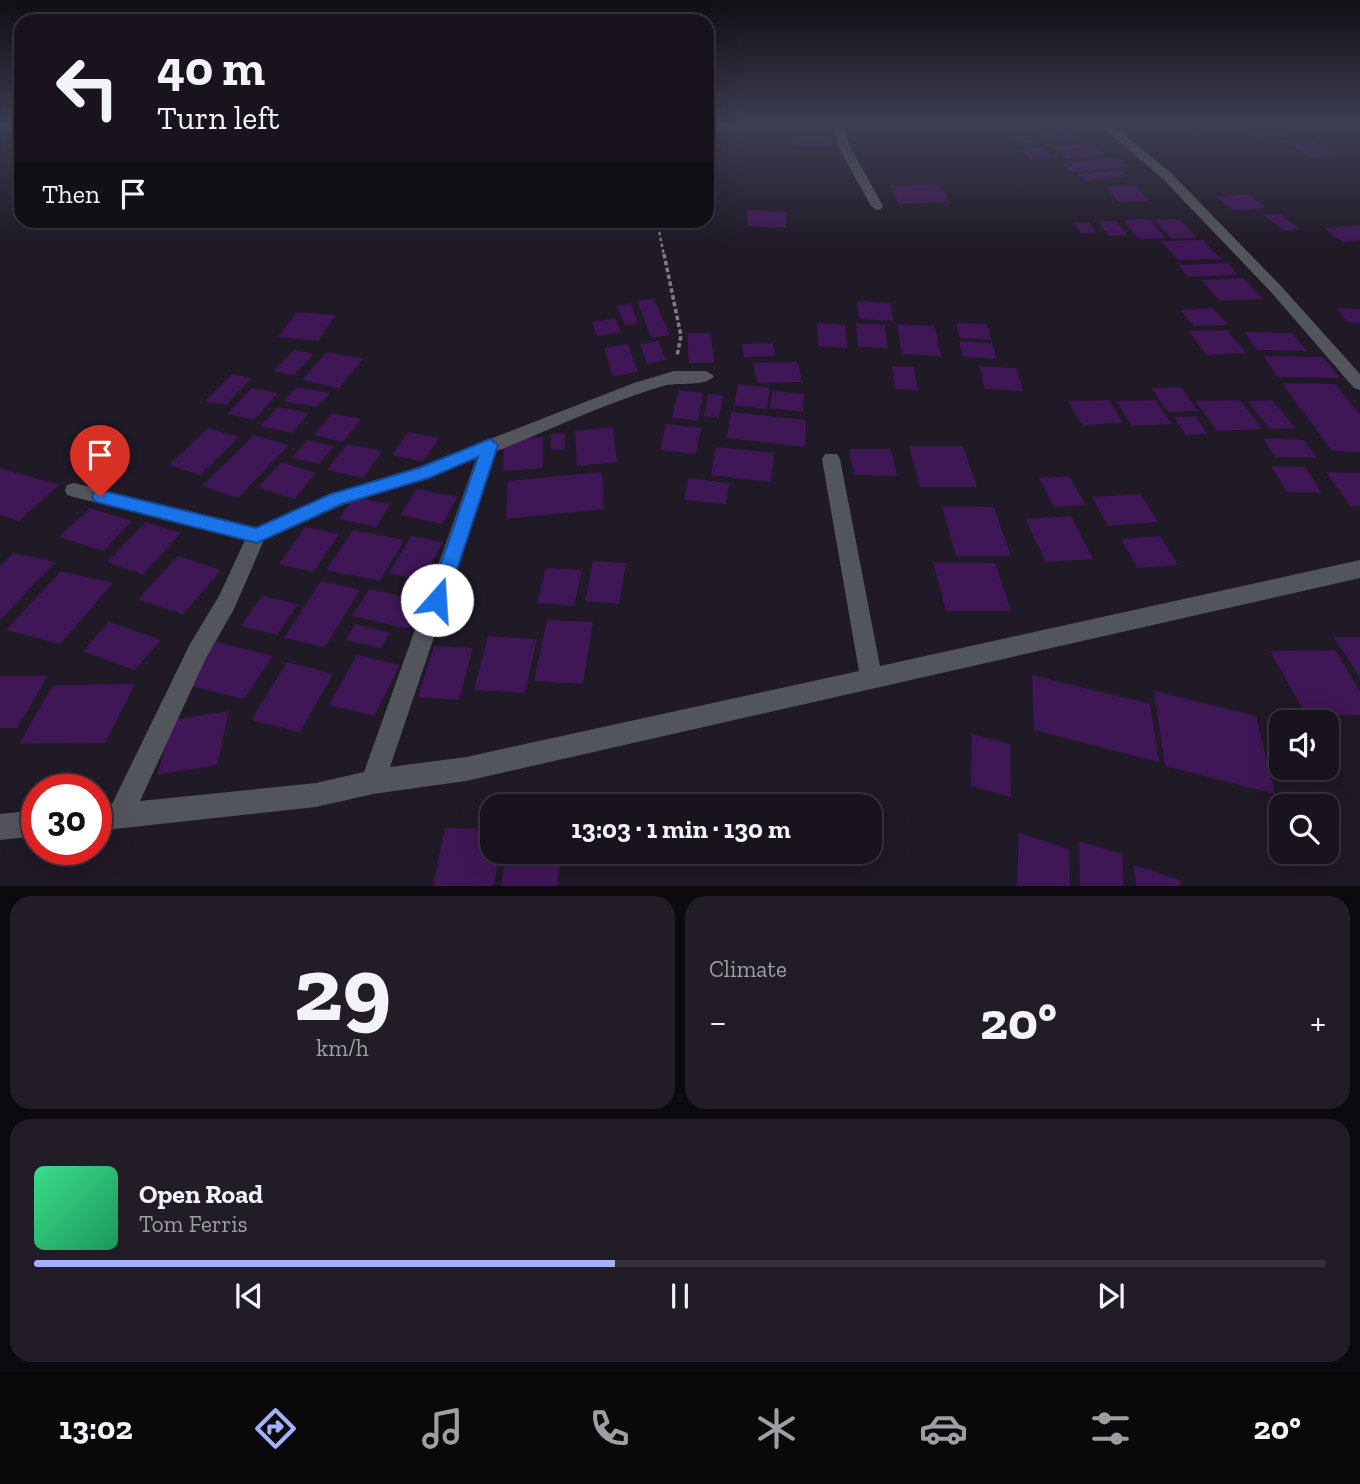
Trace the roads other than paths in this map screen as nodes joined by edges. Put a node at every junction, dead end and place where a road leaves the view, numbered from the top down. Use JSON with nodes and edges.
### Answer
{"nodes":[{"id":1,"x":855,"y":166,"type":"edge"},
{"id":2,"x":1155,"y":166,"type":"edge"},
{"id":3,"x":877,"y":206,"type":"dead end"},
{"id":4,"x":706,"y":376,"type":"dead end"},
{"id":5,"x":1360,"y":384,"type":"edge"},
{"id":6,"x":490,"y":445,"type":"junction"},
{"id":7,"x":831,"y":459,"type":"dead end"},
{"id":8,"x":74,"y":490,"type":"dead end"},
{"id":9,"x":257,"y":535,"type":"junction"},
{"id":10,"x":1360,"y":569,"type":"edge"},
{"id":11,"x":871,"y":677,"type":"junction"},
{"id":12,"x":373,"y":782,"type":"junction"},
{"id":13,"x":112,"y":811,"type":"edge"},
{"id":14,"x":112,"y":818,"type":"edge"},
{"id":15,"x":21,"y":824,"type":"edge"},
{"id":16,"x":0,"y":827,"type":"edge"}],
"edges":[{"from":1,"to":3,"type":"street"},
{"from":2,"to":5,"type":"street"},
{"from":4,"to":6,"type":"street"},
{"from":6,"to":9,"type":"street"},
{"from":6,"to":12,"type":"street"},
{"from":7,"to":11,"type":"street"},
{"from":8,"to":9,"type":"street"},
{"from":9,"to":13,"type":"street"},
{"from":10,"to":11,"type":"street"},
{"from":11,"to":12,"type":"street"},
{"from":12,"to":14,"type":"street"},
{"from":15,"to":16,"type":"street"}]}
